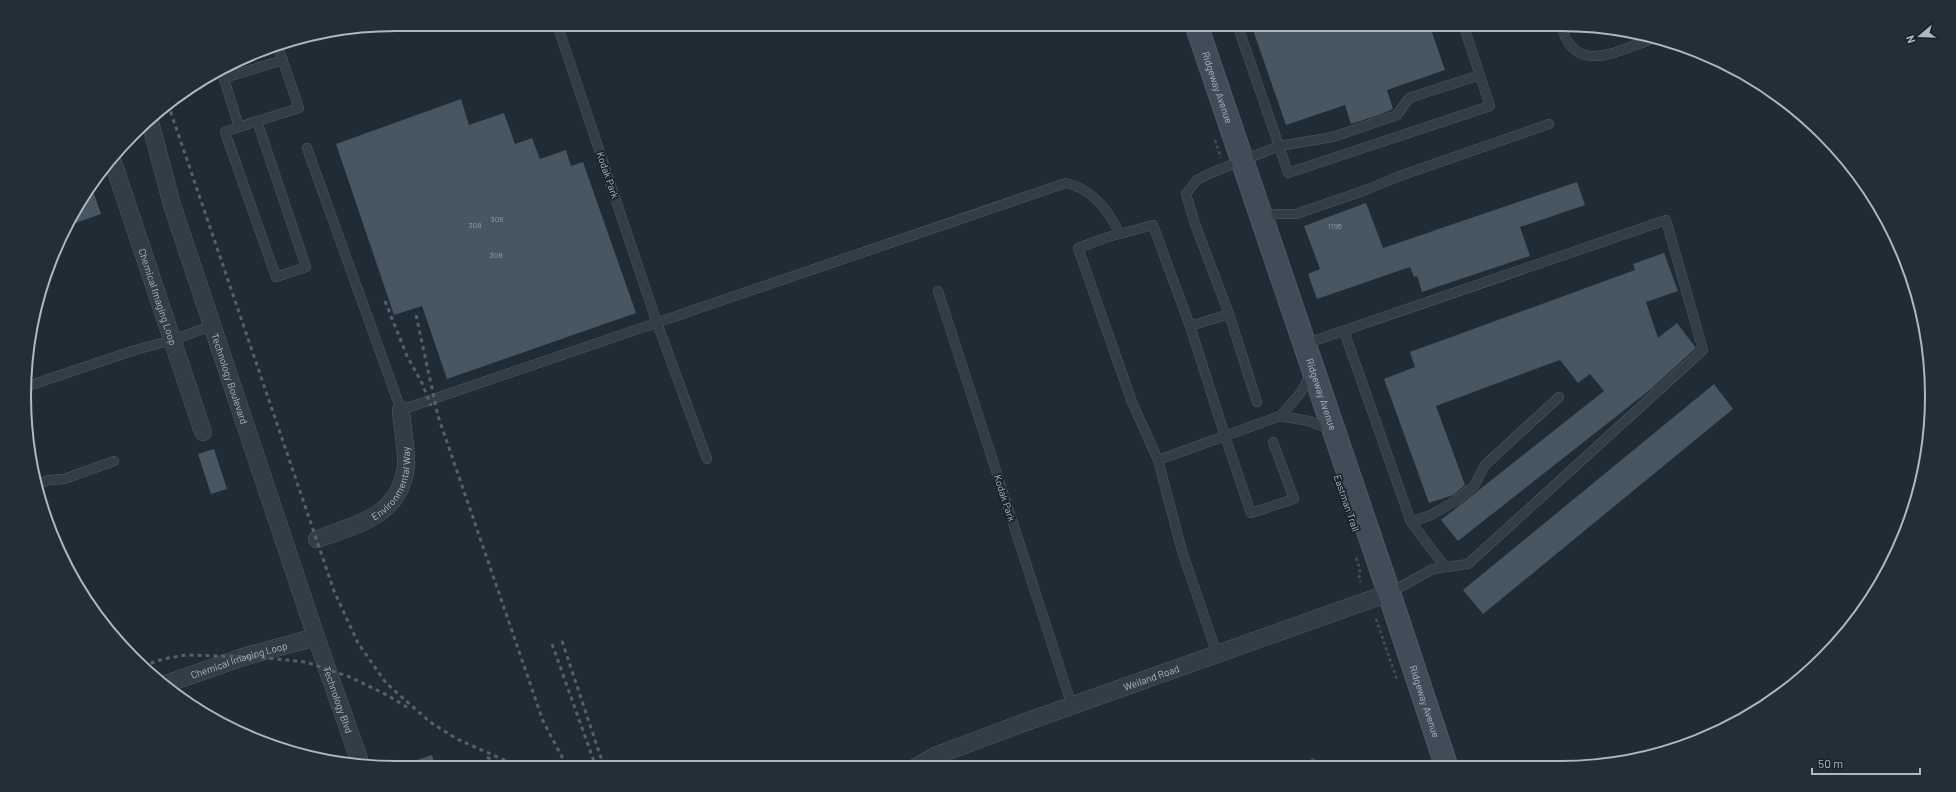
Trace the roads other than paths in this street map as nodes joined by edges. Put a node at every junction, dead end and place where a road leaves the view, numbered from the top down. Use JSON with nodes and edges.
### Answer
{"nodes":[{"id":1,"x":559,"y":31,"type":"edge"},
{"id":2,"x":1198,"y":31,"type":"edge"},
{"id":3,"x":1239,"y":31,"type":"edge"},
{"id":4,"x":1465,"y":31,"type":"edge"},
{"id":5,"x":1564,"y":31,"type":"edge"},
{"id":6,"x":1644,"y":41,"type":"edge"},
{"id":7,"x":279,"y":50,"type":"edge"},
{"id":8,"x":283,"y":60,"type":"junction"},
{"id":9,"x":231,"y":71,"type":"edge"},
{"id":10,"x":223,"y":75,"type":"edge"},
{"id":11,"x":1480,"y":75,"type":"junction"},
{"id":12,"x":257,"y":121,"type":"junction"},
{"id":13,"x":1549,"y":124,"type":"dead end"},
{"id":14,"x":151,"y":126,"type":"edge"},
{"id":15,"x":239,"y":127,"type":"junction"},
{"id":16,"x":1279,"y":146,"type":"junction"},
{"id":17,"x":307,"y":148,"type":"dead end"},
{"id":18,"x":1242,"y":161,"type":"junction"},
{"id":19,"x":114,"y":165,"type":"edge"},
{"id":20,"x":1262,"y":218,"type":"junction"},
{"id":21,"x":1120,"y":234,"type":"junction"},
{"id":22,"x":938,"y":291,"type":"dead end"},
{"id":23,"x":1229,"y":314,"type":"junction"},
{"id":24,"x":658,"y":323,"type":"junction"},
{"id":25,"x":213,"y":326,"type":"junction"},
{"id":26,"x":1190,"y":326,"type":"junction"},
{"id":27,"x":1344,"y":331,"type":"junction"},
{"id":28,"x":173,"y":340,"type":"junction"},
{"id":29,"x":1305,"y":344,"type":"junction"},
{"id":30,"x":1314,"y":371,"type":"junction"},
{"id":31,"x":31,"y":385,"type":"edge"},
{"id":32,"x":1559,"y":397,"type":"dead end"},
{"id":33,"x":1257,"y":402,"type":"dead end"},
{"id":34,"x":401,"y":410,"type":"junction"},
{"id":35,"x":1280,"y":416,"type":"junction"},
{"id":36,"x":1334,"y":431,"type":"junction"},
{"id":37,"x":203,"y":432,"type":"dead end"},
{"id":38,"x":1225,"y":436,"type":"junction"},
{"id":39,"x":1273,"y":442,"type":"dead end"},
{"id":40,"x":707,"y":458,"type":"dead end"},
{"id":41,"x":1158,"y":460,"type":"junction"},
{"id":42,"x":114,"y":461,"type":"dead end"},
{"id":43,"x":41,"y":483,"type":"edge"},
{"id":44,"x":1411,"y":522,"type":"junction"},
{"id":45,"x":317,"y":539,"type":"dead end"},
{"id":46,"x":1446,"y":567,"type":"junction"},
{"id":47,"x":1390,"y":593,"type":"junction"},
{"id":48,"x":316,"y":637,"type":"junction"},
{"id":49,"x":1217,"y":654,"type":"junction"},
{"id":50,"x":170,"y":683,"type":"edge"},
{"id":51,"x":1072,"y":706,"type":"junction"},
{"id":52,"x":359,"y":759,"type":"edge"},
{"id":53,"x":926,"y":761,"type":"edge"},
{"id":54,"x":1445,"y":761,"type":"edge"}],
"edges":[{"from":1,"to":24,"type":"lane","name":"Kodak Park"},
{"from":2,"to":18,"type":"main road","name":"Ridgeway Avenue"},
{"from":3,"to":16,"type":"lane"},
{"from":4,"to":11,"type":"lane"},
{"from":5,"to":6,"type":"lane"},
{"from":7,"to":8,"type":"lane"},
{"from":8,"to":9,"type":"lane"},
{"from":8,"to":12,"type":"lane"},
{"from":10,"to":15,"type":"lane"},
{"from":11,"to":16,"type":"lane"},
{"from":11,"to":16,"type":"lane"},
{"from":12,"to":15,"type":"lane"},
{"from":12,"to":15,"type":"lane"},
{"from":13,"to":20,"type":"lane"},
{"from":14,"to":25,"type":"street","name":"Technology Boulevard"},
{"from":16,"to":18,"type":"lane"},
{"from":17,"to":34,"type":"lane"},
{"from":18,"to":20,"type":"main road","name":"Ridgeway Avenue"},
{"from":18,"to":23,"type":"lane"},
{"from":19,"to":28,"type":"street","name":"Chemical Imaging Loop"},
{"from":20,"to":29,"type":"main road","name":"Ridgeway Avenue"},
{"from":21,"to":24,"type":"lane"},
{"from":21,"to":26,"type":"lane"},
{"from":21,"to":41,"type":"lane"},
{"from":22,"to":51,"type":"lane","name":"Kodak Park"},
{"from":23,"to":26,"type":"lane"},
{"from":23,"to":33,"type":"lane"},
{"from":24,"to":34,"type":"lane"},
{"from":24,"to":40,"type":"lane","name":"Kodak Park"},
{"from":25,"to":28,"type":"lane"},
{"from":25,"to":48,"type":"street","name":"Technology Boulevard"},
{"from":26,"to":38,"type":"lane"},
{"from":27,"to":29,"type":"lane"},
{"from":27,"to":44,"type":"lane"},
{"from":27,"to":46,"type":"lane"},
{"from":28,"to":31,"type":"lane"},
{"from":28,"to":37,"type":"street","name":"Chemical Imaging Loop"},
{"from":29,"to":30,"type":"main road","name":"Ridgeway Avenue"},
{"from":30,"to":35,"type":"lane"},
{"from":30,"to":36,"type":"main road","name":"Ridgeway Avenue"},
{"from":32,"to":44,"type":"lane"},
{"from":34,"to":45,"type":"street","name":"Environmental Way"},
{"from":35,"to":36,"type":"lane"},
{"from":35,"to":38,"type":"lane"},
{"from":36,"to":47,"type":"main road","name":"Ridgeway Avenue"},
{"from":38,"to":39,"type":"lane"},
{"from":38,"to":41,"type":"lane"},
{"from":41,"to":49,"type":"lane"},
{"from":42,"to":43,"type":"lane"},
{"from":44,"to":46,"type":"lane"},
{"from":46,"to":47,"type":"lane"},
{"from":47,"to":49,"type":"street","name":"Weiland Road"},
{"from":47,"to":54,"type":"main road","name":"Ridgeway Avenue"},
{"from":48,"to":50,"type":"street","name":"Chemical Imaging Loop"},
{"from":48,"to":52,"type":"street","name":"Technology Blvd"},
{"from":49,"to":51,"type":"street","name":"Weiland Road"},
{"from":51,"to":53,"type":"street","name":"Weiland Road"}]}
